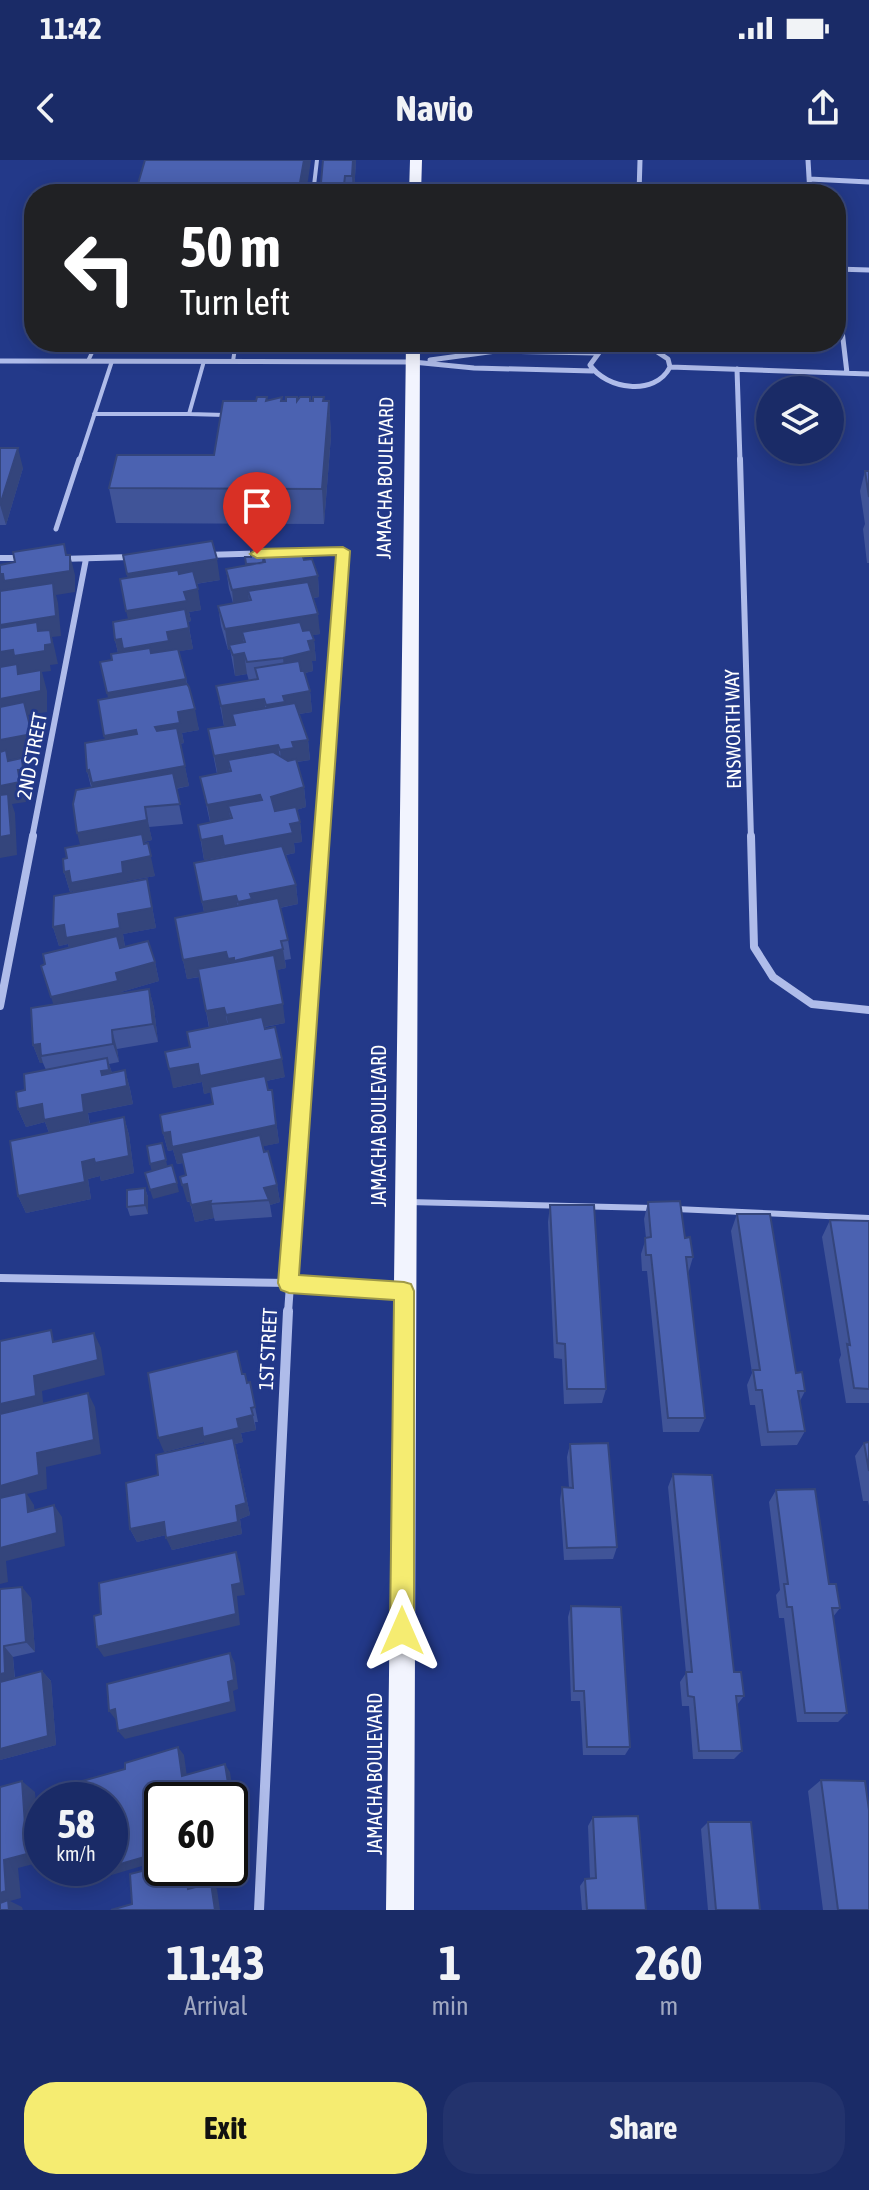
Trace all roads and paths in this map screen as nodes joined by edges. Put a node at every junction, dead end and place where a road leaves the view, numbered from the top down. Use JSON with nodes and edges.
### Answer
{"nodes":[{"id":1,"x":317,"y":160,"type":"edge"},
{"id":2,"x":416,"y":160,"type":"edge"},
{"id":3,"x":640,"y":160,"type":"edge"},
{"id":4,"x":808,"y":160,"type":"edge"},
{"id":5,"x":809,"y":179,"type":"junction"},
{"id":6,"x":869,"y":182,"type":"edge"},
{"id":7,"x":314,"y":184,"type":"edge"},
{"id":8,"x":415,"y":184,"type":"edge"},
{"id":9,"x":639,"y":184,"type":"edge"},
{"id":10,"x":809,"y":184,"type":"edge"},
{"id":11,"x":846,"y":269,"type":"edge"},
{"id":12,"x":869,"y":270,"type":"edge"},
{"id":13,"x":92,"y":352,"type":"edge"},
{"id":14,"x":234,"y":352,"type":"edge"},
{"id":15,"x":413,"y":352,"type":"edge"},
{"id":16,"x":488,"y":352,"type":"edge"},
{"id":17,"x":546,"y":352,"type":"edge"},
{"id":18,"x":661,"y":352,"type":"edge"},
{"id":19,"x":845,"y":352,"type":"edge"},
{"id":20,"x":595,"y":353,"type":"joint"},
{"id":21,"x":0,"y":361,"type":"edge"},
{"id":22,"x":88,"y":361,"type":"junction"},
{"id":23,"x":112,"y":361,"type":"junction"},
{"id":24,"x":204,"y":361,"type":"junction"},
{"id":25,"x":233,"y":361,"type":"junction"},
{"id":26,"x":413,"y":362,"type":"junction"},
{"id":27,"x":670,"y":367,"type":"junction"},
{"id":28,"x":737,"y":369,"type":"junction"},
{"id":29,"x":593,"y":371,"type":"junction"},
{"id":30,"x":847,"y":373,"type":"junction"},
{"id":31,"x":869,"y":374,"type":"edge"},
{"id":32,"x":94,"y":414,"type":"junction"},
{"id":33,"x":189,"y":414,"type":"junction"},
{"id":34,"x":237,"y":415,"type":"edge"},
{"id":35,"x":56,"y":529,"type":"dead end"},
{"id":36,"x":192,"y":556,"type":"edge"},
{"id":37,"x":146,"y":557,"type":"edge"},
{"id":38,"x":0,"y":558,"type":"edge"},
{"id":39,"x":29,"y":558,"type":"edge"},
{"id":40,"x":57,"y":559,"type":"edge"},
{"id":41,"x":86,"y":559,"type":"junction"},
{"id":42,"x":0,"y":1006,"type":"edge"},
{"id":43,"x":869,"y":1010,"type":"edge"},
{"id":44,"x":405,"y":1202,"type":"junction"},
{"id":45,"x":869,"y":1218,"type":"edge"},
{"id":46,"x":0,"y":1278,"type":"edge"},
{"id":47,"x":289,"y":1283,"type":"junction"},
{"id":48,"x":404,"y":1291,"type":"junction"},
{"id":49,"x":259,"y":1910,"type":"edge"},
{"id":50,"x":400,"y":1910,"type":"edge"}],
"edges":[{"from":1,"to":7,"type":"lane"},
{"from":2,"to":8,"type":"main road"},
{"from":3,"to":9,"type":"street"},
{"from":4,"to":5,"type":"street"},
{"from":5,"to":6,"type":"street"},
{"from":5,"to":10,"type":"street"},
{"from":11,"to":12,"type":"street"},
{"from":13,"to":22,"type":"lane"},
{"from":14,"to":25,"type":"lane"},
{"from":15,"to":26,"type":"main road","name":"JAMACHA BOULEVARD"},
{"from":16,"to":26,"type":"street"},
{"from":17,"to":20,"type":"street"},
{"from":18,"to":27,"type":"street"},
{"from":19,"to":30,"type":"street"},
{"from":20,"to":29,"type":"street"},
{"from":21,"to":22,"type":"street"},
{"from":22,"to":23,"type":"street"},
{"from":23,"to":24,"type":"street"},
{"from":23,"to":32,"type":"lane"},
{"from":24,"to":25,"type":"street"},
{"from":24,"to":33,"type":"lane"},
{"from":25,"to":26,"type":"street"},
{"from":26,"to":29,"type":"street"},
{"from":26,"to":44,"type":"main road","name":"JAMACHA BOULEVARD"},
{"from":27,"to":28,"type":"street"},
{"from":27,"to":29,"type":"street"},
{"from":28,"to":30,"type":"street"},
{"from":28,"to":43,"type":"street","name":"ENSWORTH WAY"},
{"from":30,"to":31,"type":"street"},
{"from":32,"to":33,"type":"lane"},
{"from":32,"to":35,"type":"lane"},
{"from":33,"to":34,"type":"lane"},
{"from":36,"to":47,"type":"street","name":"1ST STREET"},
{"from":37,"to":41,"type":"street"},
{"from":38,"to":39,"type":"street"},
{"from":40,"to":41,"type":"street"},
{"from":41,"to":42,"type":"street","name":"2ND STREET"},
{"from":44,"to":45,"type":"lane"},
{"from":44,"to":48,"type":"main road","name":"JAMACHA BOULEVARD"},
{"from":46,"to":47,"type":"street"},
{"from":47,"to":48,"type":"street"},
{"from":47,"to":49,"type":"street","name":"1ST STREET"},
{"from":48,"to":50,"type":"main road","name":"JAMACHA BOULEVARD"}]}
